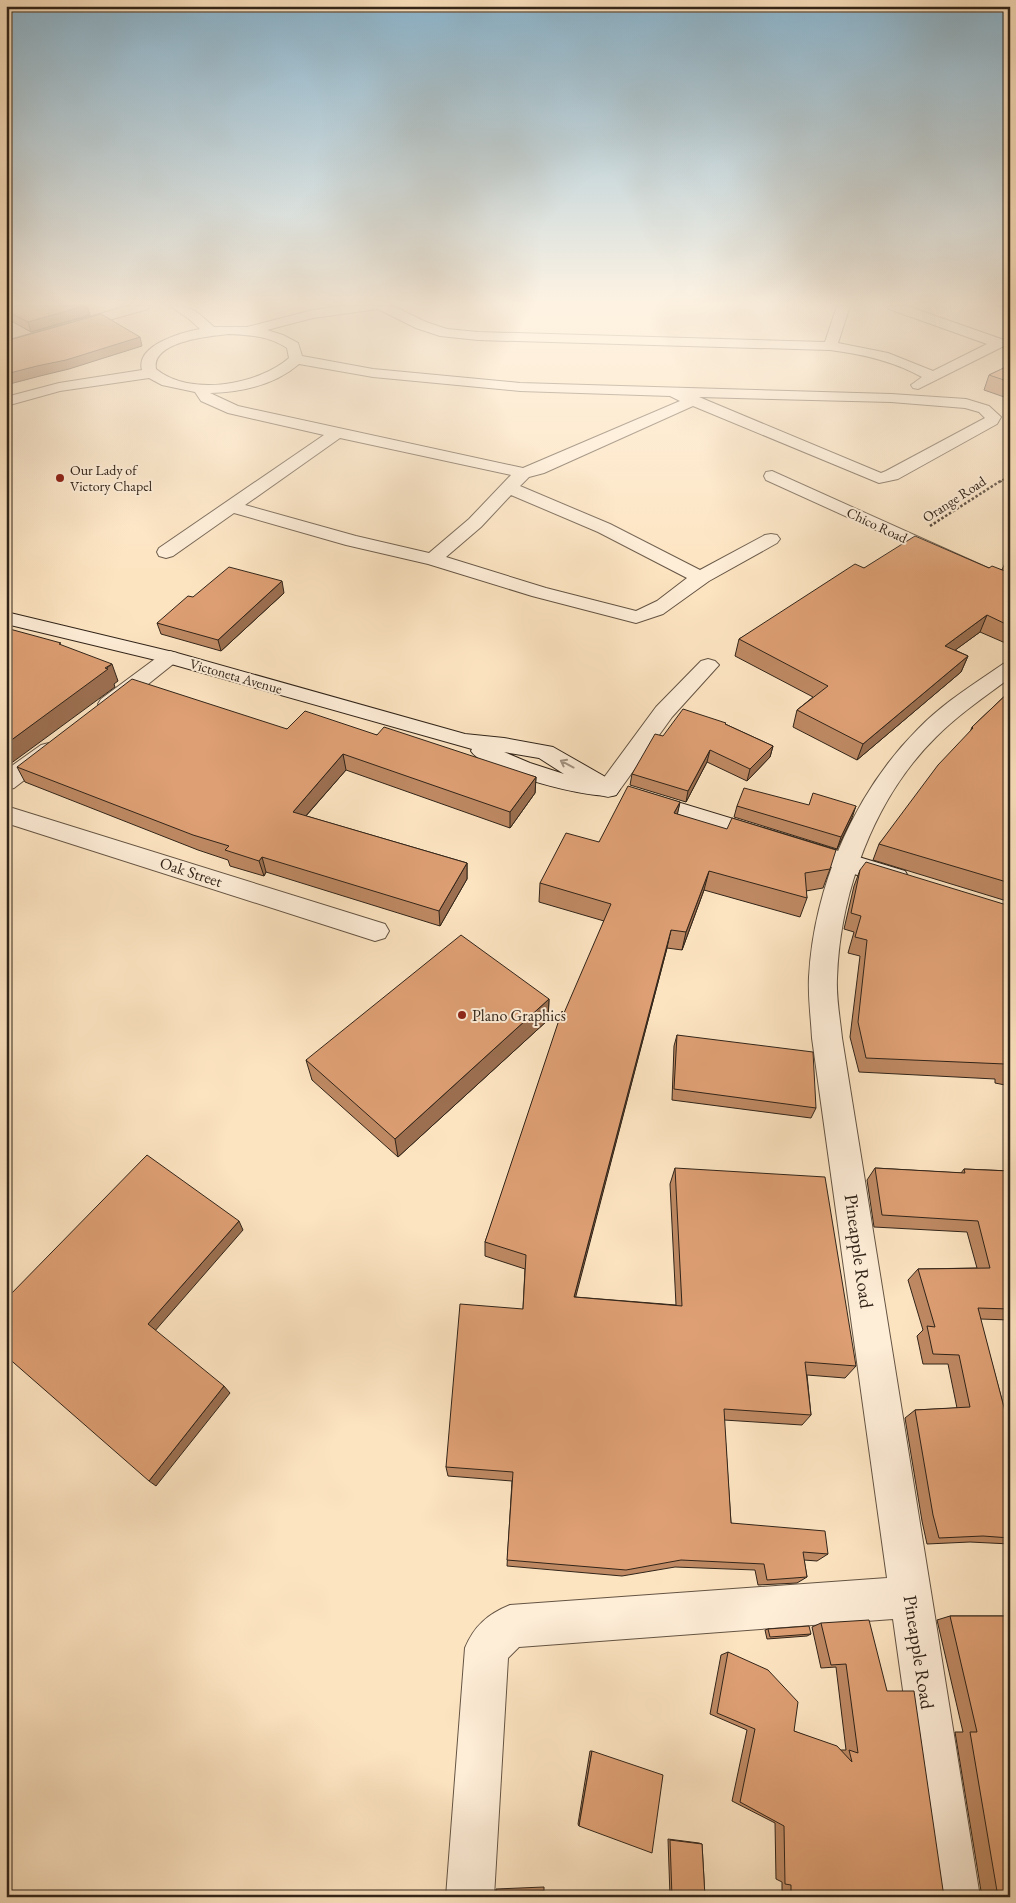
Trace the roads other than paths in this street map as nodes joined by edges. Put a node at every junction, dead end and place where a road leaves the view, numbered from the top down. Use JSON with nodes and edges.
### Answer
{"nodes":[{"id":1,"x":31,"y":395,"type":"edge"},
{"id":2,"x":204,"y":395,"type":"edge"},
{"id":3,"x":682,"y":395,"type":"edge"},
{"id":4,"x":776,"y":395,"type":"edge"},
{"id":5,"x":897,"y":395,"type":"edge"},
{"id":6,"x":891,"y":398,"type":"junction"},
{"id":7,"x":694,"y":400,"type":"junction"},
{"id":8,"x":6,"y":402,"type":"edge"},
{"id":9,"x":337,"y":433,"type":"junction"},
{"id":10,"x":523,"y":473,"type":"junction"},
{"id":11,"x":772,"y":476,"type":"dead end"},
{"id":12,"x":510,"y":488,"type":"junction"},
{"id":13,"x":230,"y":506,"type":"junction"},
{"id":14,"x":771,"y":539,"type":"dead end"},
{"id":15,"x":166,"y":552,"type":"dead end"},
{"id":16,"x":433,"y":560,"type":"junction"},
{"id":17,"x":700,"y":578,"type":"junction"},
{"id":18,"x":1010,"y":585,"type":"edge"},
{"id":19,"x":6,"y":618,"type":"edge"},
{"id":20,"x":170,"y":657,"type":"junction"},
{"id":21,"x":708,"y":665,"type":"dead end"},
{"id":22,"x":1010,"y":668,"type":"edge"},
{"id":23,"x":91,"y":718,"type":"edge"},
{"id":24,"x":68,"y":735,"type":"edge"},
{"id":25,"x":6,"y":782,"type":"edge"},
{"id":26,"x":608,"y":789,"type":"junction"},
{"id":27,"x":6,"y":814,"type":"edge"},
{"id":28,"x":848,"y":863,"type":"junction"},
{"id":29,"x":920,"y":886,"type":"edge"},
{"id":30,"x":375,"y":931,"type":"dead end"},
{"id":31,"x":910,"y":1597,"type":"junction"},
{"id":32,"x":470,"y":1897,"type":"edge"},
{"id":33,"x":956,"y":1897,"type":"edge"}],
"edges":[{"from":1,"to":8,"type":"street"},
{"from":2,"to":9,"type":"street"},
{"from":3,"to":7,"type":"street"},
{"from":4,"to":6,"type":"street"},
{"from":5,"to":6,"type":"street"},
{"from":6,"to":7,"type":"street"},
{"from":7,"to":10,"type":"street"},
{"from":9,"to":10,"type":"street"},
{"from":9,"to":13,"type":"street"},
{"from":10,"to":12,"type":"street"},
{"from":11,"to":18,"type":"street","name":"Chico Road"},
{"from":12,"to":16,"type":"street"},
{"from":12,"to":17,"type":"street"},
{"from":13,"to":15,"type":"street"},
{"from":13,"to":16,"type":"street"},
{"from":14,"to":17,"type":"street"},
{"from":16,"to":17,"type":"street"},
{"from":19,"to":20,"type":"street","name":"Victoneta Avenue"},
{"from":20,"to":23,"type":"street"},
{"from":20,"to":26,"type":"street","name":"Victoneta Avenue"},
{"from":21,"to":26,"type":"street"},
{"from":22,"to":28,"type":"street","name":"Pineapple Road"},
{"from":24,"to":25,"type":"street"},
{"from":26,"to":28,"type":"street","name":"Victoneta Avenue"},
{"from":27,"to":30,"type":"street","name":"Oak Street"},
{"from":28,"to":29,"type":"street","name":"Victoneta Avenue"},
{"from":28,"to":31,"type":"street","name":"Pineapple Road"},
{"from":31,"to":32,"type":"street"},
{"from":31,"to":33,"type":"street","name":"Pineapple Road"}]}
